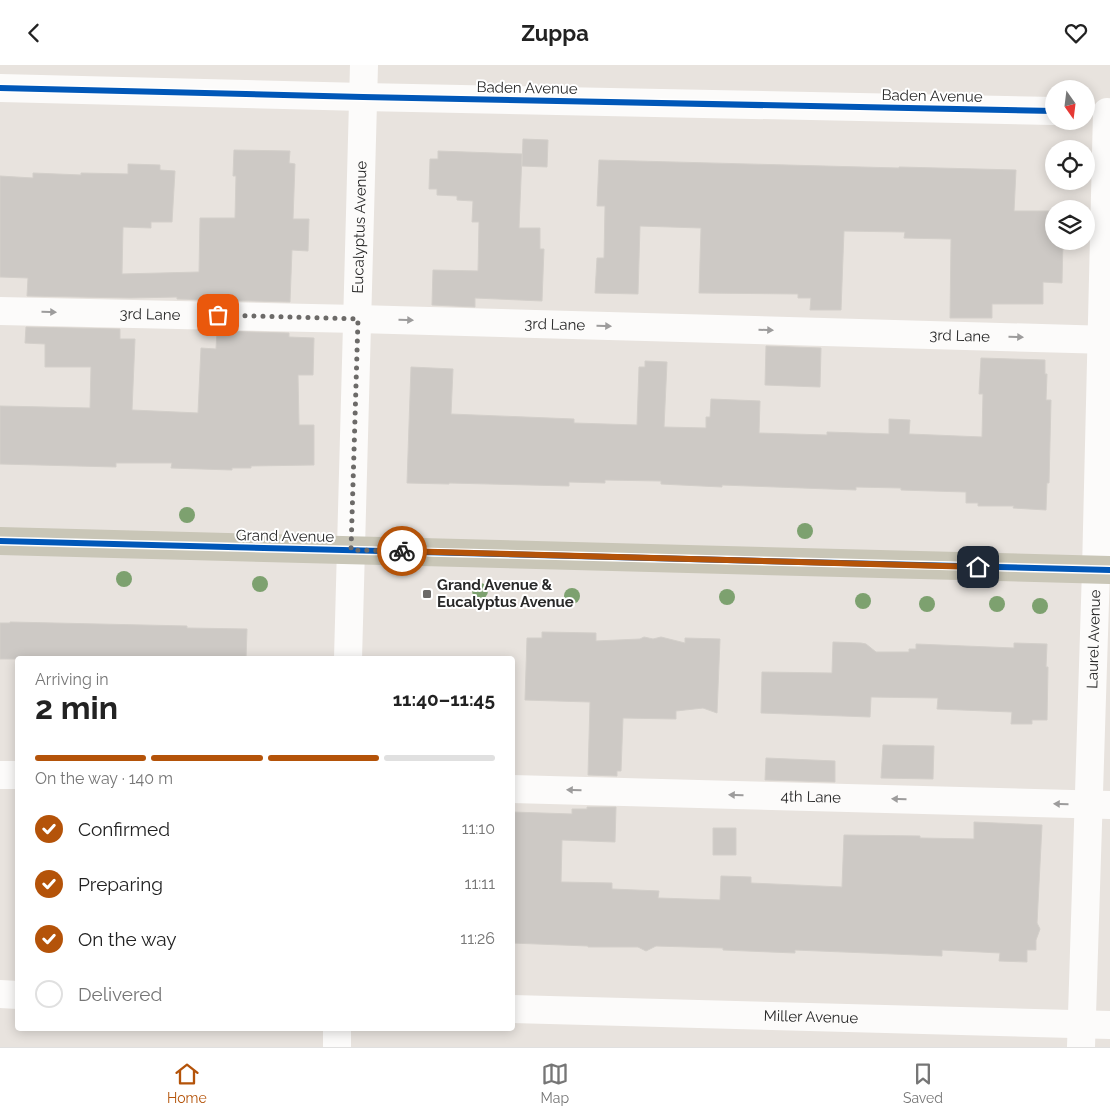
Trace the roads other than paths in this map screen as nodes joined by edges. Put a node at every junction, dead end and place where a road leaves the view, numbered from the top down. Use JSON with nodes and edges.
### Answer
{"nodes":[{"id":1,"x":364,"y":65,"type":"edge"},
{"id":2,"x":0,"y":88,"type":"edge"},
{"id":3,"x":364,"y":97,"type":"junction"},
{"id":4,"x":1045,"y":111,"type":"edge"},
{"id":5,"x":1101,"y":112,"type":"edge"},
{"id":6,"x":0,"y":311,"type":"edge"},
{"id":7,"x":358,"y":319,"type":"junction"},
{"id":8,"x":1105,"y":340,"type":"edge"},
{"id":9,"x":0,"y":541,"type":"edge"},
{"id":10,"x":351,"y":550,"type":"junction"},
{"id":11,"x":1103,"y":570,"type":"edge"},
{"id":12,"x":348,"y":656,"type":"edge"},
{"id":13,"x":0,"y":775,"type":"edge"},
{"id":14,"x":15,"y":775,"type":"edge"},
{"id":15,"x":515,"y":789,"type":"edge"},
{"id":16,"x":1100,"y":805,"type":"edge"},
{"id":17,"x":0,"y":994,"type":"edge"},
{"id":18,"x":15,"y":995,"type":"edge"},
{"id":19,"x":515,"y":1009,"type":"edge"},
{"id":20,"x":1110,"y":1025,"type":"edge"},
{"id":21,"x":337,"y":1031,"type":"edge"},
{"id":22,"x":1082,"y":1036,"type":"edge"},
{"id":23,"x":337,"y":1047,"type":"edge"}],
"edges":[{"from":1,"to":3,"type":"street","name":"Eucalyptus Avenue"},
{"from":2,"to":3,"type":"street","name":"Baden Avenue"},
{"from":3,"to":4,"type":"street","name":"Baden Avenue"},
{"from":3,"to":7,"type":"street","name":"Eucalyptus Avenue"},
{"from":5,"to":8,"type":"street","name":"Laurel Avenue"},
{"from":6,"to":7,"type":"street","name":"3rd Lane","one_way":true},
{"from":7,"to":8,"type":"street","name":"3rd Lane","one_way":true},
{"from":7,"to":10,"type":"street","name":"Eucalyptus Avenue"},
{"from":8,"to":11,"type":"street","name":"Laurel Avenue"},
{"from":9,"to":10,"type":"main road","name":"Grand Avenue"},
{"from":10,"to":11,"type":"main road","name":"Grand Avenue"},
{"from":10,"to":12,"type":"street","name":"Eucalyptus Avenue"},
{"from":11,"to":16,"type":"street","name":"Laurel Avenue"},
{"from":13,"to":14,"type":"street"},
{"from":16,"to":15,"type":"street","name":"4th Lane","one_way":true},
{"from":16,"to":22,"type":"street","name":"Laurel Avenue"},
{"from":17,"to":18,"type":"street"},
{"from":19,"to":22,"type":"street","name":"Miller Avenue"},
{"from":20,"to":22,"type":"street","name":"Miller Avenue"},
{"from":21,"to":23,"type":"street"}]}
